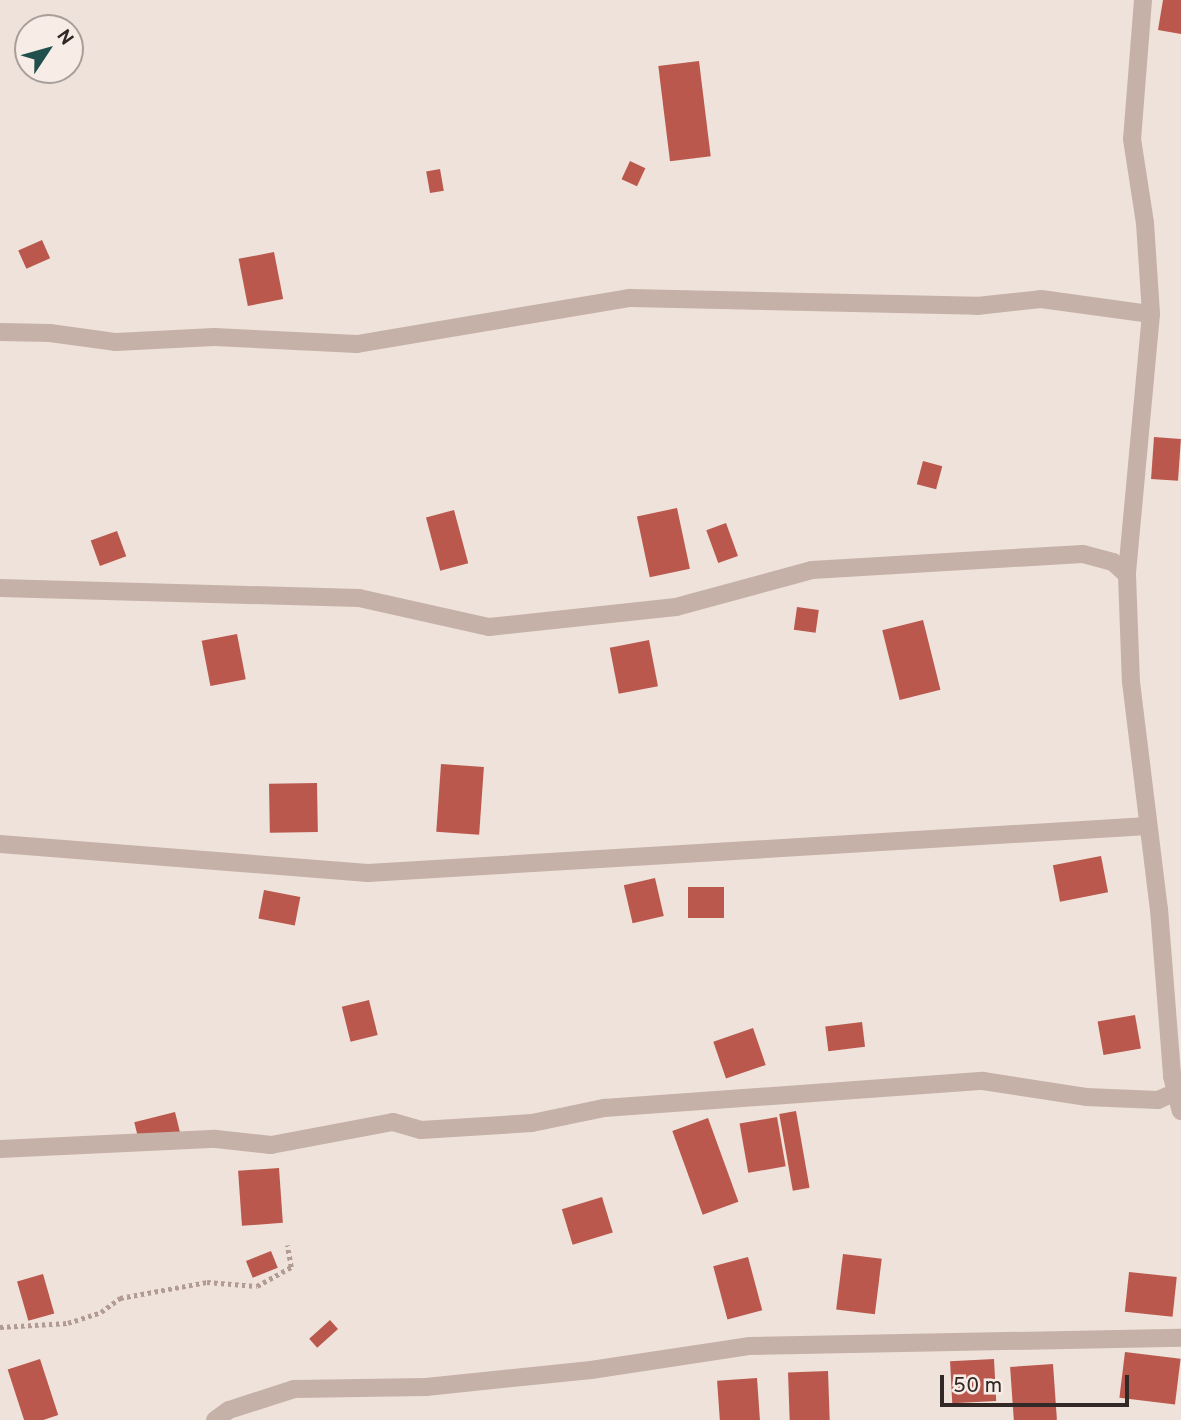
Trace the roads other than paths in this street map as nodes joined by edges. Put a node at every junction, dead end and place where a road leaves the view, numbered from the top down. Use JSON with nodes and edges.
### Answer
{"nodes":[{"id":1,"x":1143,"y":0,"type":"edge"},
{"id":2,"x":1151,"y":314,"type":"junction"},
{"id":3,"x":0,"y":332,"type":"edge"},
{"id":4,"x":1127,"y":575,"type":"junction"},
{"id":5,"x":0,"y":588,"type":"edge"},
{"id":6,"x":1148,"y":826,"type":"junction"},
{"id":7,"x":0,"y":844,"type":"edge"},
{"id":8,"x":1174,"y":1016,"type":"edge"},
{"id":9,"x":1176,"y":1092,"type":"junction"},
{"id":10,"x":1181,"y":1111,"type":"edge"},
{"id":11,"x":0,"y":1149,"type":"edge"},
{"id":12,"x":1181,"y":1338,"type":"edge"},
{"id":13,"x":215,"y":1420,"type":"edge"}],
"edges":[{"from":1,"to":2,"type":"street"},
{"from":2,"to":3,"type":"street"},
{"from":2,"to":4,"type":"street"},
{"from":4,"to":5,"type":"street"},
{"from":4,"to":6,"type":"street"},
{"from":6,"to":7,"type":"street"},
{"from":6,"to":8,"type":"street"},
{"from":8,"to":9,"type":"street"},
{"from":9,"to":10,"type":"street"},
{"from":9,"to":11,"type":"street"},
{"from":12,"to":13,"type":"street"}]}
